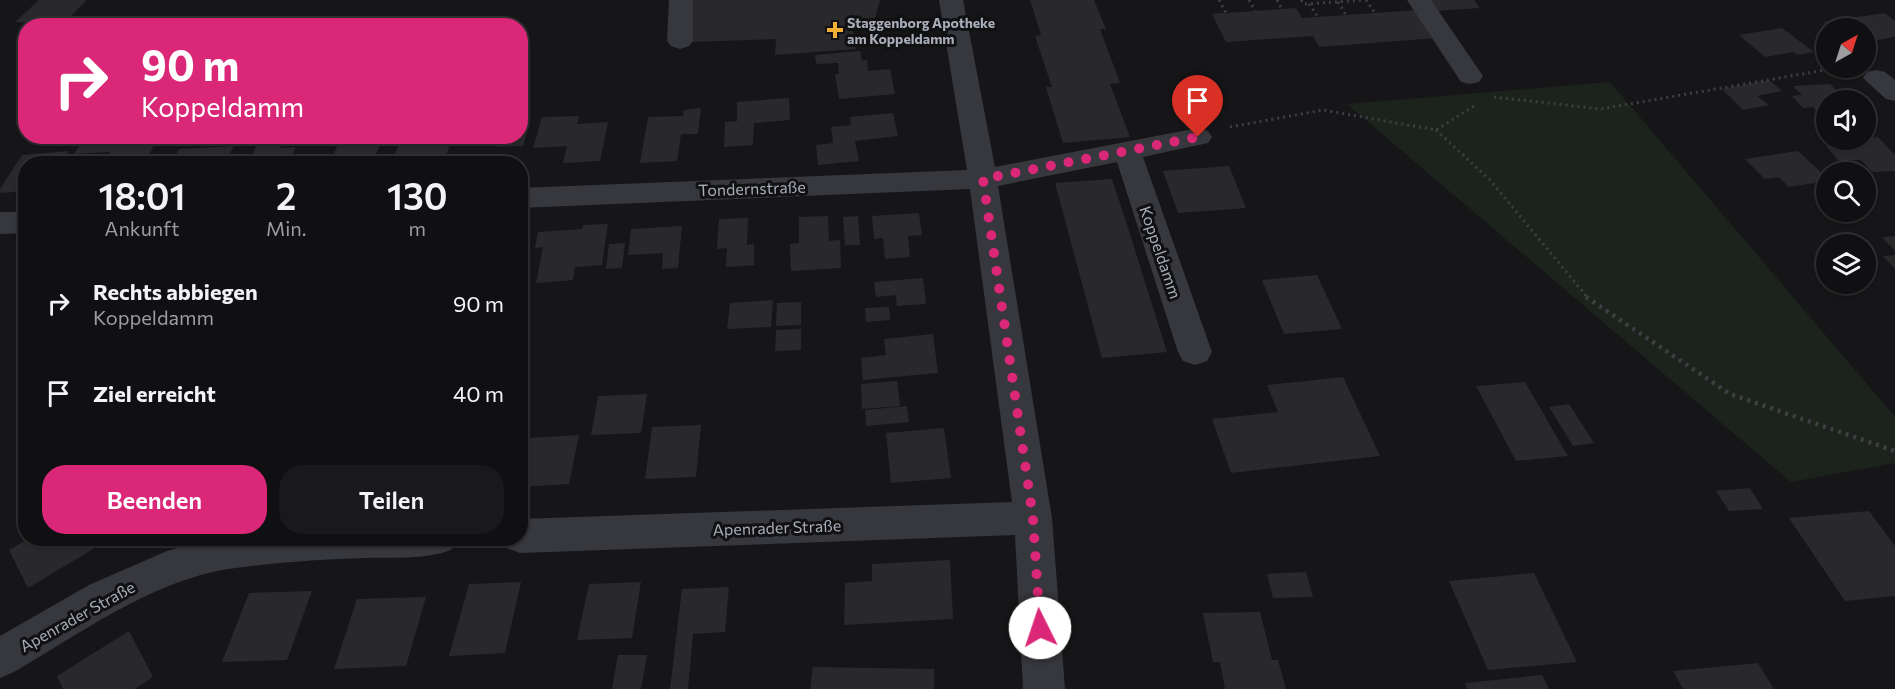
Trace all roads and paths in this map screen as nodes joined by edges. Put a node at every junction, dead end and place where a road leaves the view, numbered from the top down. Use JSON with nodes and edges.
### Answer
{"nodes":[{"id":1,"x":681,"y":0,"type":"edge"},
{"id":2,"x":951,"y":0,"type":"edge"},
{"id":3,"x":1220,"y":0,"type":"edge"},
{"id":4,"x":1248,"y":0,"type":"edge"},
{"id":5,"x":1277,"y":0,"type":"edge"},
{"id":6,"x":1301,"y":0,"type":"edge"},
{"id":7,"x":1365,"y":0,"type":"edge"},
{"id":8,"x":1419,"y":0,"type":"edge"},
{"id":9,"x":1338,"y":2,"type":"junction"},
{"id":10,"x":1309,"y":4,"type":"junction"},
{"id":11,"x":1282,"y":9,"type":"dead end"},
{"id":12,"x":1255,"y":11,"type":"dead end"},
{"id":13,"x":1226,"y":13,"type":"dead end"},
{"id":14,"x":1375,"y":13,"type":"dead end"},
{"id":15,"x":1346,"y":15,"type":"dead end"},
{"id":16,"x":1318,"y":17,"type":"dead end"},
{"id":17,"x":680,"y":41,"type":"dead end"},
{"id":18,"x":1816,"y":72,"type":"edge"},
{"id":19,"x":1470,"y":76,"type":"dead end"},
{"id":20,"x":1490,"y":97,"type":"dead end"},
{"id":21,"x":1481,"y":102,"type":"dead end"},
{"id":22,"x":1436,"y":130,"type":"junction"},
{"id":23,"x":1198,"y":137,"type":"joint"},
{"id":24,"x":1128,"y":153,"type":"junction"},
{"id":25,"x":983,"y":179,"type":"junction"},
{"id":26,"x":528,"y":198,"type":"edge"},
{"id":27,"x":18,"y":222,"type":"edge"},
{"id":28,"x":0,"y":223,"type":"edge"},
{"id":29,"x":1195,"y":352,"type":"dead end"},
{"id":30,"x":1895,"y":451,"type":"edge"},
{"id":31,"x":1033,"y":518,"type":"junction"},
{"id":32,"x":528,"y":536,"type":"edge"},
{"id":33,"x":298,"y":546,"type":"edge"},
{"id":34,"x":0,"y":658,"type":"edge"},
{"id":35,"x":1044,"y":689,"type":"edge"}],
"edges":[{"from":1,"to":17,"type":"street"},
{"from":2,"to":25,"type":"street"},
{"from":3,"to":13,"type":"path"},
{"from":4,"to":12,"type":"path"},
{"from":5,"to":11,"type":"path"},
{"from":6,"to":10,"type":"path"},
{"from":7,"to":9,"type":"path"},
{"from":7,"to":14,"type":"path"},
{"from":8,"to":19,"type":"street"},
{"from":9,"to":10,"type":"path"},
{"from":9,"to":15,"type":"path"},
{"from":10,"to":16,"type":"path"},
{"from":18,"to":20,"type":"path"},
{"from":21,"to":22,"type":"path"},
{"from":22,"to":23,"type":"path"},
{"from":22,"to":30,"type":"path"},
{"from":23,"to":24,"type":"street"},
{"from":24,"to":25,"type":"street"},
{"from":24,"to":29,"type":"street","name":"Koppeldamm"},
{"from":25,"to":26,"type":"street","name":"Tondernstraße"},
{"from":25,"to":31,"type":"street"},
{"from":27,"to":28,"type":"street"},
{"from":31,"to":32,"type":"street","name":"Apenrader Straße"},
{"from":31,"to":35,"type":"street"},
{"from":33,"to":34,"type":"street","name":"Apenrader Straße"}]}
